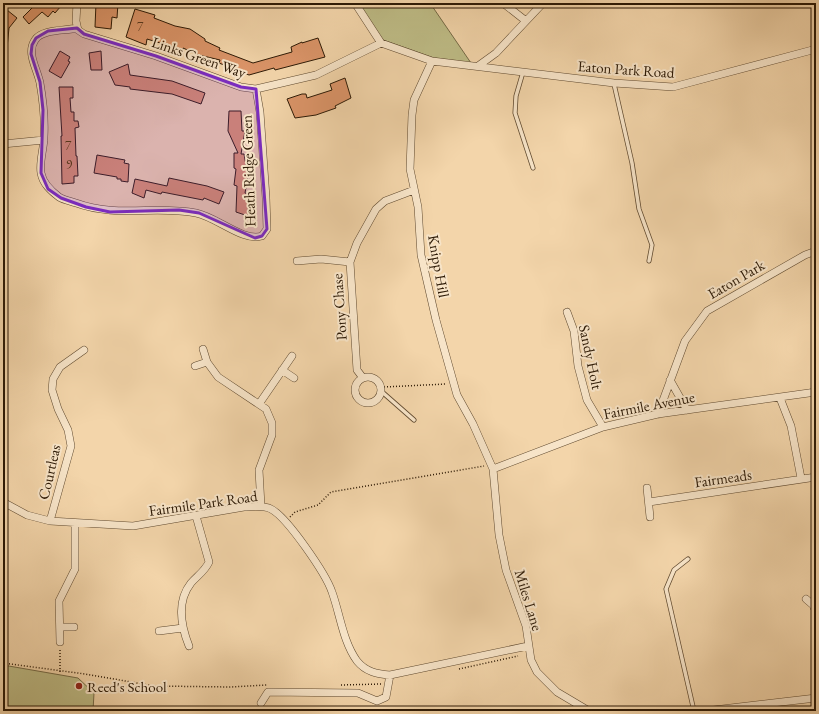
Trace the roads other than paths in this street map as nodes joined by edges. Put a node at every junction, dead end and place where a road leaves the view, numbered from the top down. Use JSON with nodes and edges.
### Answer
{"nodes":[{"id":1,"x":77,"y":3,"type":"edge"},
{"id":2,"x":355,"y":3,"type":"edge"},
{"id":3,"x":503,"y":3,"type":"edge"},
{"id":4,"x":543,"y":3,"type":"edge"},
{"id":5,"x":526,"y":21,"type":"junction"},
{"id":6,"x":77,"y":28,"type":"junction"},
{"id":7,"x":381,"y":43,"type":"junction"},
{"id":8,"x":816,"y":49,"type":"edge"},
{"id":9,"x":432,"y":61,"type":"junction"},
{"id":10,"x":478,"y":66,"type":"junction"},
{"id":11,"x":522,"y":72,"type":"junction"},
{"id":12,"x":614,"y":83,"type":"junction"},
{"id":13,"x":256,"y":89,"type":"junction"},
{"id":14,"x":44,"y":140,"type":"junction"},
{"id":15,"x":3,"y":144,"type":"edge"},
{"id":16,"x":533,"y":168,"type":"dead end"},
{"id":17,"x":414,"y":190,"type":"junction"},
{"id":18,"x":816,"y":251,"type":"edge"},
{"id":19,"x":297,"y":260,"type":"dead end"},
{"id":20,"x":649,"y":261,"type":"dead end"},
{"id":21,"x":350,"y":262,"type":"junction"},
{"id":22,"x":567,"y":312,"type":"dead end"},
{"id":23,"x":203,"y":349,"type":"dead end"},
{"id":24,"x":84,"y":350,"type":"dead end"},
{"id":25,"x":292,"y":356,"type":"dead end"},
{"id":26,"x":207,"y":362,"type":"junction"},
{"id":27,"x":195,"y":366,"type":"dead end"},
{"id":28,"x":282,"y":370,"type":"junction"},
{"id":29,"x":294,"y":378,"type":"dead end"},
{"id":30,"x":363,"y":378,"type":"junction"},
{"id":31,"x":670,"y":380,"type":"junction"},
{"id":32,"x":381,"y":389,"type":"junction"},
{"id":33,"x":816,"y":392,"type":"edge"},
{"id":34,"x":780,"y":398,"type":"junction"},
{"id":35,"x":259,"y":404,"type":"junction"},
{"id":36,"x":687,"y":410,"type":"junction"},
{"id":37,"x":658,"y":414,"type":"junction"},
{"id":38,"x":414,"y":420,"type":"dead end"},
{"id":39,"x":603,"y":427,"type":"junction"},
{"id":40,"x":492,"y":467,"type":"junction"},
{"id":41,"x":816,"y":477,"type":"edge"},
{"id":42,"x":801,"y":478,"type":"junction"},
{"id":43,"x":646,"y":488,"type":"dead end"},
{"id":44,"x":3,"y":502,"type":"edge"},
{"id":45,"x":649,"y":502,"type":"junction"},
{"id":46,"x":261,"y":506,"type":"junction"},
{"id":47,"x":196,"y":516,"type":"junction"},
{"id":48,"x":650,"y":517,"type":"dead end"},
{"id":49,"x":50,"y":521,"type":"junction"},
{"id":50,"x":75,"y":523,"type":"junction"},
{"id":51,"x":688,"y":559,"type":"dead end"},
{"id":52,"x":806,"y":600,"type":"dead end"},
{"id":53,"x":816,"y":612,"type":"edge"},
{"id":54,"x":74,"y":627,"type":"dead end"},
{"id":55,"x":60,"y":628,"type":"junction"},
{"id":56,"x":183,"y":628,"type":"junction"},
{"id":57,"x":159,"y":631,"type":"dead end"},
{"id":58,"x":60,"y":642,"type":"road end"},
{"id":59,"x":189,"y":646,"type":"dead end"},
{"id":60,"x":525,"y":647,"type":"junction"},
{"id":61,"x":390,"y":675,"type":"junction"},
{"id":62,"x":816,"y":698,"type":"edge"},
{"id":63,"x":261,"y":703,"type":"dead end"},
{"id":64,"x":588,"y":711,"type":"edge"},
{"id":65,"x":694,"y":711,"type":"edge"},
{"id":66,"x":704,"y":711,"type":"edge"}],
"edges":[{"from":1,"to":6,"type":"street"},
{"from":2,"to":7,"type":"street"},
{"from":3,"to":5,"type":"street"},
{"from":4,"to":5,"type":"street"},
{"from":5,"to":10,"type":"street"},
{"from":6,"to":13,"type":"street","name":"Links Green Way"},
{"from":6,"to":14,"type":"street","name":"Heath Ridge Green"},
{"from":7,"to":9,"type":"street","name":"Eaton Park Road"},
{"from":7,"to":13,"type":"street","name":"Links Green Way"},
{"from":8,"to":12,"type":"street","name":"Eaton Park Road"},
{"from":9,"to":10,"type":"street","name":"Eaton Park Road"},
{"from":9,"to":17,"type":"street","name":"Knipp Hill"},
{"from":10,"to":11,"type":"street","name":"Eaton Park Road"},
{"from":11,"to":12,"type":"street","name":"Eaton Park Road"},
{"from":11,"to":16,"type":"lane"},
{"from":12,"to":20,"type":"lane"},
{"from":13,"to":14,"type":"street","name":"Heath Ridge Green"},
{"from":14,"to":15,"type":"street"},
{"from":17,"to":21,"type":"street","name":"Pony Chase"},
{"from":17,"to":40,"type":"street","name":"Knipp Hill"},
{"from":18,"to":31,"type":"street","name":"Eaton Park"},
{"from":19,"to":21,"type":"street"},
{"from":21,"to":30,"type":"street","name":"Pony Chase"},
{"from":22,"to":39,"type":"street","name":"Sandy Holt"},
{"from":23,"to":26,"type":"street"},
{"from":24,"to":49,"type":"street","name":"Courtleas"},
{"from":25,"to":28,"type":"street"},
{"from":26,"to":27,"type":"street"},
{"from":26,"to":35,"type":"street"},
{"from":28,"to":29,"type":"street"},
{"from":28,"to":35,"type":"street"},
{"from":30,"to":32,"type":"street"},
{"from":30,"to":32,"type":"street"},
{"from":31,"to":36,"type":"street"},
{"from":31,"to":37,"type":"street","name":"Eaton Park"},
{"from":32,"to":38,"type":"lane"},
{"from":33,"to":34,"type":"street","name":"Fairmile Avenue"},
{"from":34,"to":36,"type":"street","name":"Fairmile Avenue"},
{"from":34,"to":42,"type":"street"},
{"from":35,"to":46,"type":"street"},
{"from":36,"to":37,"type":"street","name":"Fairmile Avenue"},
{"from":37,"to":39,"type":"street","name":"Fairmile Avenue"},
{"from":39,"to":40,"type":"street","name":"Fairmile Avenue"},
{"from":40,"to":60,"type":"street","name":"Miles Lane"},
{"from":41,"to":42,"type":"street","name":"Fairmeads"},
{"from":42,"to":45,"type":"street","name":"Fairmeads"},
{"from":43,"to":45,"type":"street"},
{"from":44,"to":49,"type":"street","name":"Fairmile Park Road"},
{"from":45,"to":48,"type":"street"},
{"from":46,"to":47,"type":"street","name":"Fairmile Park Road"},
{"from":46,"to":61,"type":"street","name":"Fairmile Park Road"},
{"from":47,"to":50,"type":"street","name":"Fairmile Park Road"},
{"from":47,"to":56,"type":"street"},
{"from":49,"to":50,"type":"street","name":"Fairmile Park Road"},
{"from":50,"to":55,"type":"street"},
{"from":51,"to":65,"type":"lane"},
{"from":52,"to":53,"type":"street"},
{"from":54,"to":55,"type":"street"},
{"from":55,"to":58,"type":"street"},
{"from":56,"to":57,"type":"street"},
{"from":56,"to":59,"type":"street"},
{"from":60,"to":61,"type":"street","name":"Fairmile Park Road"},
{"from":60,"to":64,"type":"street","name":"Miles Lane"},
{"from":61,"to":63,"type":"street"},
{"from":62,"to":66,"type":"street"}]}
